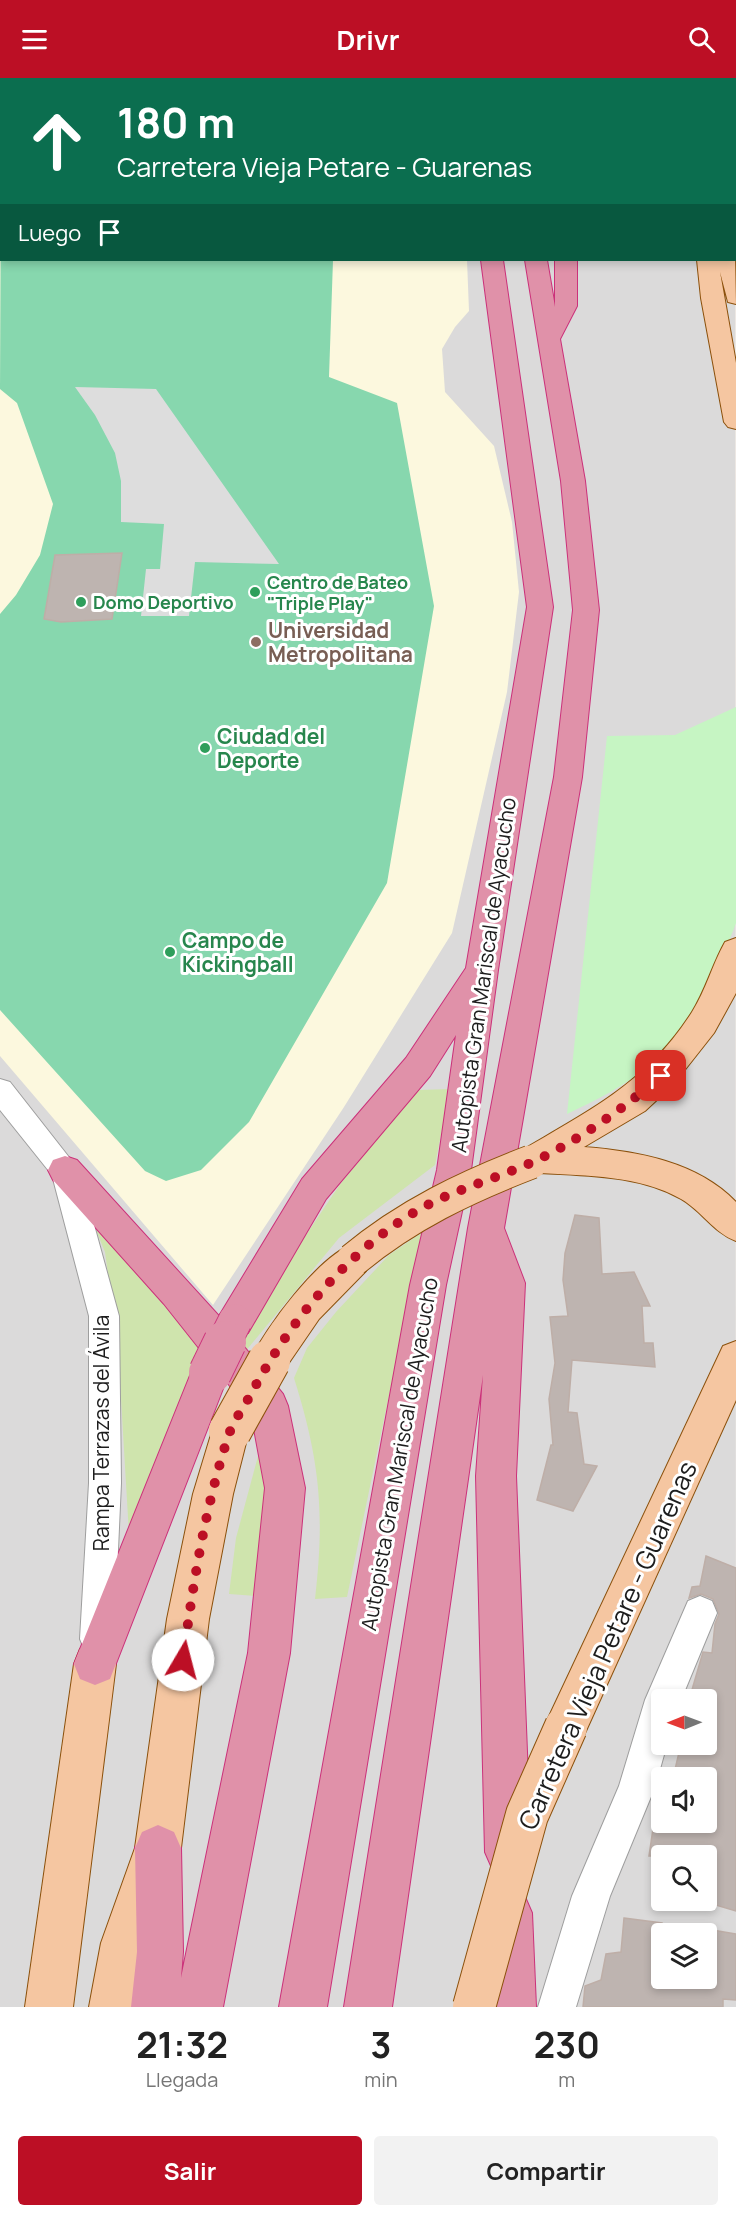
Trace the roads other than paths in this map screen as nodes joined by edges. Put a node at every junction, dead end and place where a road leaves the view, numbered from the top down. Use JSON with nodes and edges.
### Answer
{"nodes":[{"id":1,"x":492,"y":261,"type":"edge"},
{"id":2,"x":536,"y":261,"type":"edge"},
{"id":3,"x":566,"y":261,"type":"edge"},
{"id":4,"x":708,"y":261,"type":"edge"},
{"id":5,"x":728,"y":261,"type":"edge"},
{"id":6,"x":736,"y":297,"type":"edge"},
{"id":7,"x":551,"y":338,"type":"junction"},
{"id":8,"x":736,"y":422,"type":"edge"},
{"id":9,"x":736,"y":950,"type":"edge"},
{"id":10,"x":482,"y":970,"type":"junction"},
{"id":11,"x":0,"y":1090,"type":"edge"},
{"id":12,"x":535,"y":1161,"type":"junction"},
{"id":13,"x":65,"y":1170,"type":"junction"},
{"id":14,"x":736,"y":1226,"type":"edge"},
{"id":15,"x":486,"y":1228,"type":"junction"},
{"id":16,"x":736,"y":1358,"type":"edge"},
{"id":17,"x":700,"y":1613,"type":"dead end"},
{"id":18,"x":95,"y":1664,"type":"junction"},
{"id":19,"x":667,"y":1689,"type":"edge"},
{"id":20,"x":651,"y":1737,"type":"edge"},
{"id":21,"x":158,"y":1848,"type":"junction"},
{"id":22,"x":49,"y":2007,"type":"edge"},
{"id":23,"x":113,"y":2007,"type":"edge"},
{"id":24,"x":154,"y":2007,"type":"edge"},
{"id":25,"x":199,"y":2007,"type":"edge"},
{"id":26,"x":303,"y":2007,"type":"edge"},
{"id":27,"x":368,"y":2007,"type":"edge"},
{"id":28,"x":474,"y":2007,"type":"edge"},
{"id":29,"x":512,"y":2007,"type":"edge"},
{"id":30,"x":557,"y":2007,"type":"edge"}],
"edges":[{"from":1,"to":10,"type":"highway","name":"Autopista Gran Mariscal de Ayacucho"},
{"from":2,"to":7,"type":"highway","name":"Autopista Gran Mariscal de Ayacucho"},
{"from":3,"to":7,"type":"highway"},
{"from":4,"to":8,"type":"main road"},
{"from":5,"to":6,"type":"main road"},
{"from":7,"to":15,"type":"highway","name":"Autopista Gran Mariscal de Ayacucho"},
{"from":9,"to":12,"type":"main road"},
{"from":10,"to":18,"type":"highway","bridge":true},
{"from":10,"to":26,"type":"highway","name":"Autopista Gran Mariscal de Ayacucho"},
{"from":11,"to":13,"type":"street"},
{"from":12,"to":14,"type":"main road"},
{"from":12,"to":21,"type":"main road","bridge":true},
{"from":13,"to":18,"type":"street","name":"Rampa Terrazas del Ávila"},
{"from":13,"to":25,"type":"highway"},
{"from":15,"to":27,"type":"highway","name":"Autopista Gran Mariscal de Ayacucho"},
{"from":15,"to":29,"type":"highway"},
{"from":16,"to":28,"type":"main road","name":"Carretera Vieja Petare - Guarenas","bridge":true},
{"from":17,"to":19,"type":"street"},
{"from":18,"to":22,"type":"main road"},
{"from":20,"to":30,"type":"street"},
{"from":21,"to":23,"type":"main road"},
{"from":21,"to":24,"type":"highway"}]}
